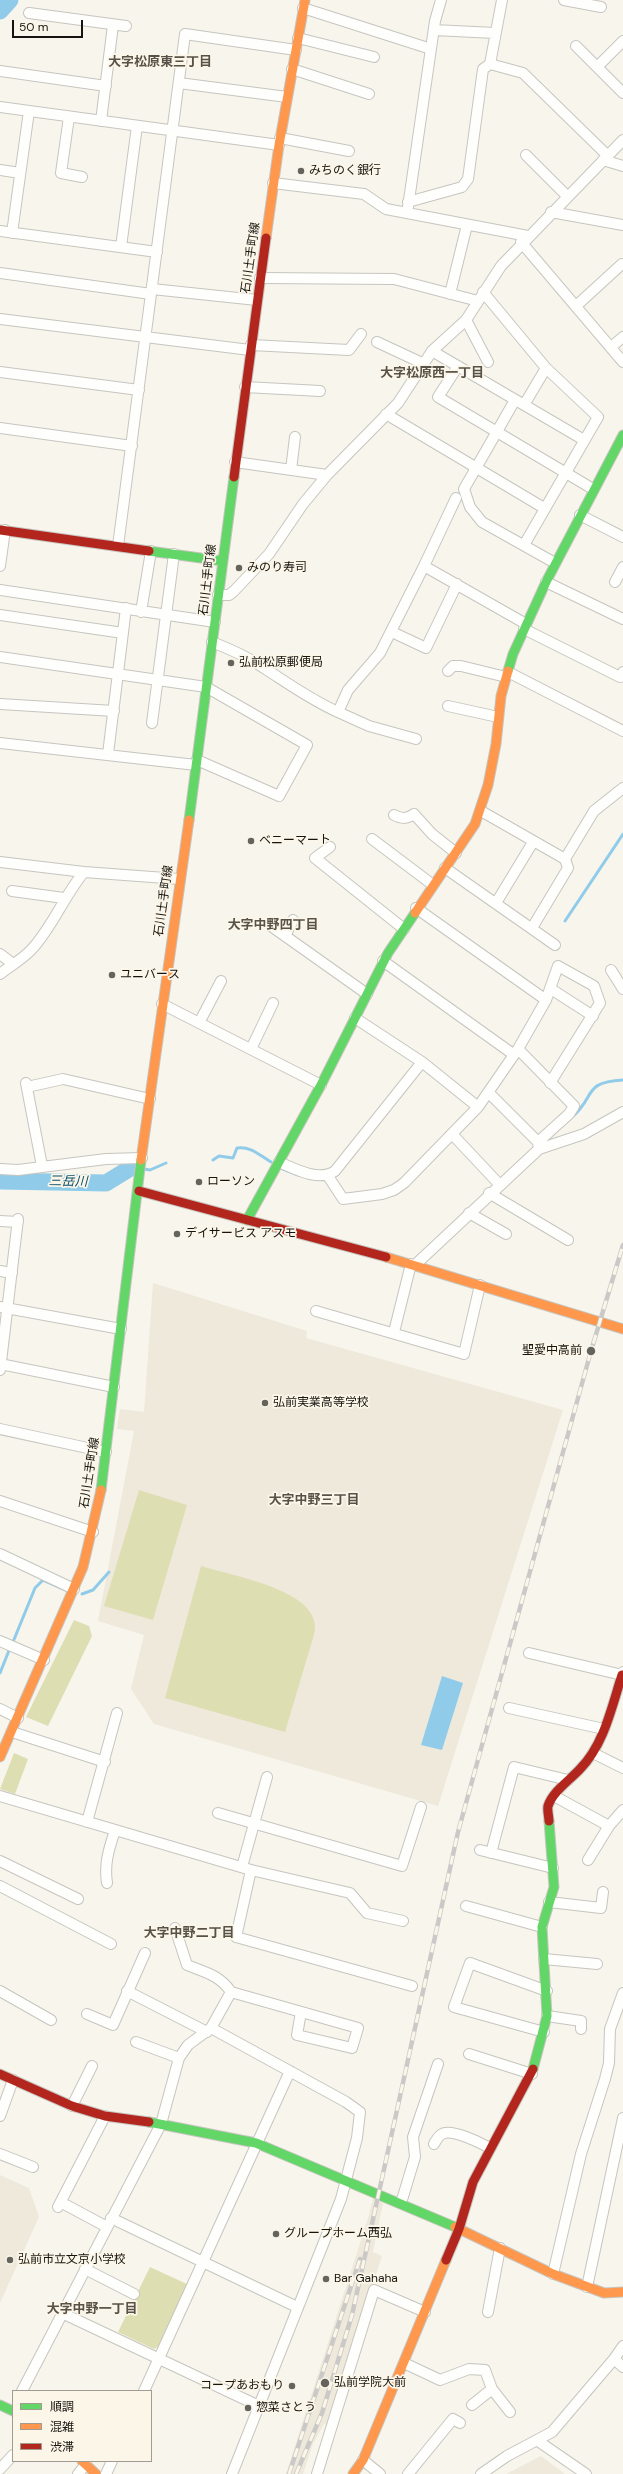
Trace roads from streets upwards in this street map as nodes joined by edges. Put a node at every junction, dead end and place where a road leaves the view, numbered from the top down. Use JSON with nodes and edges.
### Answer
{"nodes":[{"id":1,"x":441,"y":0,"type":"edge"},
{"id":2,"x":502,"y":0,"type":"edge"},
{"id":3,"x":564,"y":0,"type":"edge"},
{"id":4,"x":304,"y":4,"type":"edge"},
{"id":5,"x":601,"y":7,"type":"dead end"},
{"id":6,"x":29,"y":13,"type":"dead end"},
{"id":7,"x":113,"y":24,"type":"junction"},
{"id":8,"x":126,"y":26,"type":"dead end"},
{"id":9,"x":434,"y":30,"type":"junction"},
{"id":10,"x":495,"y":33,"type":"junction"},
{"id":11,"x":298,"y":38,"type":"junction"},
{"id":12,"x":623,"y":41,"type":"edge"},
{"id":13,"x":576,"y":46,"type":"dead end"},
{"id":14,"x":431,"y":49,"type":"junction"},
{"id":15,"x":296,"y":50,"type":"junction"},
{"id":16,"x":374,"y":57,"type":"dead end"},
{"id":17,"x":490,"y":64,"type":"junction"},
{"id":18,"x":597,"y":67,"type":"junction"},
{"id":19,"x":292,"y":68,"type":"junction"},
{"id":20,"x":0,"y":71,"type":"edge"},
{"id":21,"x":179,"y":83,"type":"junction"},
{"id":22,"x":106,"y":86,"type":"junction"},
{"id":23,"x":623,"y":93,"type":"edge"},
{"id":24,"x":370,"y":94,"type":"dead end"},
{"id":25,"x":287,"y":97,"type":"junction"},
{"id":26,"x":0,"y":107,"type":"edge"},
{"id":27,"x":29,"y":111,"type":"junction"},
{"id":28,"x":68,"y":117,"type":"junction"},
{"id":29,"x":101,"y":121,"type":"junction"},
{"id":30,"x":137,"y":126,"type":"junction"},
{"id":31,"x":173,"y":131,"type":"junction"},
{"id":32,"x":623,"y":140,"type":"edge"},
{"id":33,"x":280,"y":142,"type":"junction"},
{"id":34,"x":349,"y":151,"type":"dead end"},
{"id":35,"x":526,"y":155,"type":"dead end"},
{"id":36,"x":606,"y":158,"type":"junction"},
{"id":37,"x":623,"y":166,"type":"edge"},
{"id":38,"x":0,"y":170,"type":"edge"},
{"id":39,"x":20,"y":173,"type":"junction"},
{"id":40,"x":82,"y":177,"type":"dead end"},
{"id":41,"x":273,"y":183,"type":"junction"},
{"id":42,"x":567,"y":196,"type":"junction"},
{"id":43,"x":408,"y":202,"type":"junction"},
{"id":44,"x":551,"y":212,"type":"junction"},
{"id":45,"x":407,"y":213,"type":"junction"},
{"id":46,"x":467,"y":225,"type":"junction"},
{"id":47,"x":623,"y":225,"type":"edge"},
{"id":48,"x":0,"y":231,"type":"edge"},
{"id":49,"x":12,"y":233,"type":"junction"},
{"id":50,"x":524,"y":239,"type":"junction"},
{"id":51,"x":121,"y":247,"type":"junction"},
{"id":52,"x":157,"y":252,"type":"junction"},
{"id":53,"x":622,"y":264,"type":"edge"},
{"id":54,"x":0,"y":273,"type":"edge"},
{"id":55,"x":260,"y":278,"type":"junction"},
{"id":56,"x":152,"y":292,"type":"junction"},
{"id":57,"x":483,"y":292,"type":"junction"},
{"id":58,"x":450,"y":294,"type":"junction"},
{"id":59,"x":257,"y":300,"type":"junction"},
{"id":60,"x":478,"y":301,"type":"junction"},
{"id":61,"x":576,"y":306,"type":"junction"},
{"id":62,"x":0,"y":319,"type":"edge"},
{"id":63,"x":466,"y":320,"type":"junction"},
{"id":64,"x":361,"y":334,"type":"dead end"},
{"id":65,"x":146,"y":337,"type":"junction"},
{"id":66,"x":623,"y":337,"type":"edge"},
{"id":67,"x":377,"y":342,"type":"dead end"},
{"id":68,"x":250,"y":347,"type":"junction"},
{"id":69,"x":611,"y":348,"type":"junction"},
{"id":70,"x":432,"y":351,"type":"junction"},
{"id":71,"x":488,"y":362,"type":"dead end"},
{"id":72,"x":623,"y":362,"type":"edge"},
{"id":73,"x":422,"y":363,"type":"junction"},
{"id":74,"x":458,"y":366,"type":"junction"},
{"id":75,"x":546,"y":368,"type":"junction"},
{"id":76,"x":0,"y":372,"type":"edge"},
{"id":77,"x":245,"y":387,"type":"junction"},
{"id":78,"x":139,"y":390,"type":"junction"},
{"id":79,"x":320,"y":391,"type":"dead end"},
{"id":80,"x":515,"y":400,"type":"junction"},
{"id":81,"x":524,"y":405,"type":"junction"},
{"id":82,"x":386,"y":414,"type":"junction"},
{"id":83,"x":0,"y":428,"type":"edge"},
{"id":84,"x":496,"y":431,"type":"junction"},
{"id":85,"x":623,"y":435,"type":"edge"},
{"id":86,"x":295,"y":437,"type":"dead end"},
{"id":87,"x":584,"y":440,"type":"junction"},
{"id":88,"x":132,"y":446,"type":"junction"},
{"id":89,"x":235,"y":462,"type":"junction"},
{"id":90,"x":476,"y":466,"type":"junction"},
{"id":91,"x":291,"y":470,"type":"junction"},
{"id":92,"x":565,"y":473,"type":"junction"},
{"id":93,"x":326,"y":475,"type":"junction"},
{"id":94,"x":593,"y":489,"type":"junction"},
{"id":95,"x":456,"y":498,"type":"dead end"},
{"id":96,"x":544,"y":508,"type":"junction"},
{"id":97,"x":580,"y":515,"type":"junction"},
{"id":98,"x":3,"y":530,"type":"edge"},
{"id":99,"x":623,"y":538,"type":"edge"},
{"id":100,"x":524,"y":545,"type":"junction"},
{"id":101,"x":118,"y":546,"type":"junction"},
{"id":102,"x":151,"y":551,"type":"junction"},
{"id":103,"x":174,"y":554,"type":"junction"},
{"id":104,"x":223,"y":561,"type":"junction"},
{"id":105,"x":555,"y":563,"type":"junction"},
{"id":106,"x":0,"y":566,"type":"edge"},
{"id":107,"x":424,"y":566,"type":"junction"},
{"id":108,"x":623,"y":567,"type":"edge"},
{"id":109,"x":546,"y":582,"type":"junction"},
{"id":110,"x":615,"y":582,"type":"dead end"},
{"id":111,"x":457,"y":584,"type":"junction"},
{"id":112,"x":0,"y":590,"type":"edge"},
{"id":113,"x":218,"y":595,"type":"junction"},
{"id":114,"x":126,"y":608,"type":"junction"},
{"id":115,"x":141,"y":612,"type":"junction"},
{"id":116,"x":0,"y":615,"type":"edge"},
{"id":117,"x":167,"y":616,"type":"junction"},
{"id":118,"x":623,"y":619,"type":"edge"},
{"id":119,"x":215,"y":622,"type":"junction"},
{"id":120,"x":525,"y":626,"type":"junction"},
{"id":121,"x":392,"y":632,"type":"junction"},
{"id":122,"x":123,"y":633,"type":"junction"},
{"id":123,"x":212,"y":642,"type":"junction"},
{"id":124,"x":0,"y":657,"type":"edge"},
{"id":125,"x":448,"y":671,"type":"dead end"},
{"id":126,"x":623,"y":672,"type":"edge"},
{"id":127,"x":118,"y":674,"type":"junction"},
{"id":128,"x":507,"y":675,"type":"junction"},
{"id":129,"x":158,"y":680,"type":"junction"},
{"id":130,"x":206,"y":687,"type":"junction"},
{"id":131,"x":0,"y":704,"type":"edge"},
{"id":132,"x":448,"y":706,"type":"dead end"},
{"id":133,"x":114,"y":711,"type":"junction"},
{"id":134,"x":338,"y":712,"type":"junction"},
{"id":135,"x":498,"y":717,"type":"junction"},
{"id":136,"x":152,"y":723,"type":"dead end"},
{"id":137,"x":623,"y":731,"type":"edge"},
{"id":138,"x":416,"y":738,"type":"dead end"},
{"id":139,"x":0,"y":743,"type":"edge"},
{"id":140,"x":108,"y":754,"type":"junction"},
{"id":141,"x":197,"y":763,"type":"junction"},
{"id":142,"x":623,"y":788,"type":"edge"},
{"id":143,"x":481,"y":811,"type":"junction"},
{"id":144,"x":394,"y":814,"type":"dead end"},
{"id":145,"x":372,"y":839,"type":"dead end"},
{"id":146,"x":533,"y":842,"type":"junction"},
{"id":147,"x":330,"y":847,"type":"dead end"},
{"id":148,"x":456,"y":853,"type":"junction"},
{"id":149,"x":564,"y":859,"type":"junction"},
{"id":150,"x":0,"y":862,"type":"edge"},
{"id":151,"x":445,"y":868,"type":"junction"},
{"id":152,"x":84,"y":872,"type":"junction"},
{"id":153,"x":179,"y":879,"type":"junction"},
{"id":154,"x":433,"y":885,"type":"junction"},
{"id":155,"x":12,"y":891,"type":"dead end"},
{"id":156,"x":64,"y":898,"type":"junction"},
{"id":157,"x":496,"y":903,"type":"junction"},
{"id":158,"x":416,"y":908,"type":"junction"},
{"id":159,"x":293,"y":920,"type":"dead end"},
{"id":160,"x":271,"y":926,"type":"dead end"},
{"id":161,"x":532,"y":928,"type":"junction"},
{"id":162,"x":404,"y":929,"type":"junction"},
{"id":163,"x":285,"y":936,"type":"junction"},
{"id":164,"x":555,"y":944,"type":"dead end"},
{"id":165,"x":0,"y":954,"type":"edge"},
{"id":166,"x":384,"y":961,"type":"junction"},
{"id":167,"x":13,"y":964,"type":"junction"},
{"id":168,"x":611,"y":970,"type":"dead end"},
{"id":169,"x":0,"y":974,"type":"edge"},
{"id":170,"x":221,"y":981,"type":"dead end"},
{"id":171,"x":551,"y":989,"type":"junction"},
{"id":172,"x":623,"y":989,"type":"edge"},
{"id":173,"x":367,"y":994,"type":"junction"},
{"id":174,"x":546,"y":1000,"type":"junction"},
{"id":175,"x":273,"y":1003,"type":"dead end"},
{"id":176,"x":162,"y":1004,"type":"junction"},
{"id":177,"x":593,"y":1016,"type":"junction"},
{"id":178,"x":355,"y":1018,"type":"junction"},
{"id":179,"x":199,"y":1023,"type":"junction"},
{"id":180,"x":251,"y":1049,"type":"junction"},
{"id":181,"x":515,"y":1051,"type":"junction"},
{"id":182,"x":422,"y":1062,"type":"junction"},
{"id":183,"x":550,"y":1083,"type":"junction"},
{"id":184,"x":321,"y":1085,"type":"junction"},
{"id":185,"x":489,"y":1093,"type":"junction"},
{"id":186,"x":150,"y":1098,"type":"junction"},
{"id":187,"x":478,"y":1107,"type":"junction"},
{"id":188,"x":623,"y":1112,"type":"edge"},
{"id":189,"x":452,"y":1134,"type":"junction"},
{"id":190,"x":538,"y":1145,"type":"junction"},
{"id":191,"x":141,"y":1161,"type":"junction"},
{"id":192,"x":279,"y":1162,"type":"junction"},
{"id":193,"x":42,"y":1166,"type":"junction"},
{"id":194,"x":0,"y":1169,"type":"edge"},
{"id":195,"x":328,"y":1176,"type":"junction"},
{"id":196,"x":499,"y":1184,"type":"junction"},
{"id":197,"x":139,"y":1191,"type":"junction"},
{"id":198,"x":489,"y":1193,"type":"junction"},
{"id":199,"x":469,"y":1213,"type":"junction"},
{"id":200,"x":0,"y":1220,"type":"edge"},
{"id":201,"x":247,"y":1220,"type":"junction"},
{"id":202,"x":506,"y":1234,"type":"dead end"},
{"id":203,"x":568,"y":1240,"type":"dead end"},
{"id":204,"x":413,"y":1265,"type":"junction"},
{"id":205,"x":0,"y":1271,"type":"edge"},
{"id":206,"x":12,"y":1273,"type":"junction"},
{"id":207,"x":480,"y":1285,"type":"junction"},
{"id":208,"x":4,"y":1307,"type":"edge"},
{"id":209,"x":316,"y":1311,"type":"dead end"},
{"id":210,"x":121,"y":1329,"type":"junction"},
{"id":211,"x":623,"y":1329,"type":"edge"},
{"id":212,"x":394,"y":1332,"type":"junction"},
{"id":213,"x":0,"y":1366,"type":"edge"},
{"id":214,"x":114,"y":1387,"type":"junction"},
{"id":215,"x":0,"y":1428,"type":"edge"},
{"id":216,"x":106,"y":1452,"type":"junction"},
{"id":217,"x":0,"y":1500,"type":"edge"},
{"id":218,"x":93,"y":1532,"type":"junction"},
{"id":219,"x":0,"y":1554,"type":"edge"},
{"id":220,"x":74,"y":1589,"type":"junction"},
{"id":221,"x":0,"y":1641,"type":"edge"},
{"id":222,"x":529,"y":1653,"type":"dead end"},
{"id":223,"x":44,"y":1660,"type":"junction"},
{"id":224,"x":622,"y":1673,"type":"edge"},
{"id":225,"x":619,"y":1697,"type":"edge"},
{"id":226,"x":509,"y":1708,"type":"dead end"},
{"id":227,"x":0,"y":1710,"type":"edge"},
{"id":228,"x":117,"y":1713,"type":"dead end"},
{"id":229,"x":18,"y":1718,"type":"junction"},
{"id":230,"x":604,"y":1729,"type":"junction"},
{"id":231,"x":12,"y":1732,"type":"junction"},
{"id":232,"x":593,"y":1753,"type":"junction"},
{"id":233,"x":0,"y":1757,"type":"edge"},
{"id":234,"x":105,"y":1762,"type":"junction"},
{"id":235,"x":623,"y":1768,"type":"edge"},
{"id":236,"x":267,"y":1777,"type":"dead end"},
{"id":237,"x":568,"y":1780,"type":"junction"},
{"id":238,"x":0,"y":1796,"type":"edge"},
{"id":239,"x":554,"y":1796,"type":"junction"},
{"id":240,"x":421,"y":1807,"type":"dead end"},
{"id":241,"x":623,"y":1810,"type":"edge"},
{"id":242,"x":218,"y":1812,"type":"dead end"},
{"id":243,"x":87,"y":1822,"type":"junction"},
{"id":244,"x":254,"y":1824,"type":"junction"},
{"id":245,"x":609,"y":1826,"type":"junction"},
{"id":246,"x":115,"y":1830,"type":"junction"},
{"id":247,"x":480,"y":1850,"type":"dead end"},
{"id":248,"x":491,"y":1853,"type":"junction"},
{"id":249,"x":588,"y":1860,"type":"dead end"},
{"id":250,"x":0,"y":1861,"type":"edge"},
{"id":251,"x":247,"y":1868,"type":"junction"},
{"id":252,"x":553,"y":1868,"type":"junction"},
{"id":253,"x":107,"y":1883,"type":"dead end"},
{"id":254,"x":0,"y":1886,"type":"edge"},
{"id":255,"x":603,"y":1892,"type":"dead end"},
{"id":256,"x":78,"y":1899,"type":"dead end"},
{"id":257,"x":549,"y":1902,"type":"junction"},
{"id":258,"x":466,"y":1906,"type":"dead end"},
{"id":259,"x":403,"y":1921,"type":"dead end"},
{"id":260,"x":542,"y":1927,"type":"junction"},
{"id":261,"x":175,"y":1928,"type":"dead end"},
{"id":262,"x":111,"y":1944,"type":"dead end"},
{"id":263,"x":145,"y":1953,"type":"dead end"},
{"id":264,"x":544,"y":1959,"type":"junction"},
{"id":265,"x":597,"y":1964,"type":"dead end"},
{"id":266,"x":412,"y":1986,"type":"dead end"},
{"id":267,"x":0,"y":1991,"type":"edge"},
{"id":268,"x":127,"y":1991,"type":"junction"},
{"id":269,"x":547,"y":1991,"type":"junction"},
{"id":270,"x":231,"y":1992,"type":"junction"},
{"id":271,"x":623,"y":1993,"type":"edge"},
{"id":272,"x":301,"y":2012,"type":"junction"},
{"id":273,"x":87,"y":2014,"type":"dead end"},
{"id":274,"x":547,"y":2016,"type":"junction"},
{"id":275,"x":51,"y":2020,"type":"dead end"},
{"id":276,"x":581,"y":2029,"type":"dead end"},
{"id":277,"x":209,"y":2030,"type":"junction"},
{"id":278,"x":544,"y":2032,"type":"junction"},
{"id":279,"x":136,"y":2042,"type":"dead end"},
{"id":280,"x":470,"y":2054,"type":"dead end"},
{"id":281,"x":180,"y":2058,"type":"junction"},
{"id":282,"x":438,"y":2064,"type":"dead end"},
{"id":283,"x":92,"y":2066,"type":"dead end"},
{"id":284,"x":290,"y":2071,"type":"junction"},
{"id":285,"x":0,"y":2074,"type":"edge"},
{"id":286,"x":532,"y":2074,"type":"junction"},
{"id":287,"x":13,"y":2080,"type":"junction"},
{"id":288,"x":72,"y":2106,"type":"junction"},
{"id":289,"x":0,"y":2116,"type":"edge"},
{"id":290,"x":105,"y":2116,"type":"junction"},
{"id":291,"x":623,"y":2118,"type":"edge"},
{"id":292,"x":161,"y":2124,"type":"junction"},
{"id":293,"x":256,"y":2143,"type":"junction"},
{"id":294,"x":434,"y":2144,"type":"dead end"},
{"id":295,"x":490,"y":2148,"type":"junction"},
{"id":296,"x":0,"y":2154,"type":"edge"},
{"id":297,"x":33,"y":2167,"type":"dead end"},
{"id":298,"x":347,"y":2181,"type":"junction"},
{"id":299,"x":401,"y":2204,"type":"junction"},
{"id":300,"x":109,"y":2222,"type":"junction"},
{"id":301,"x":459,"y":2229,"type":"junction"},
{"id":302,"x":500,"y":2248,"type":"junction"},
{"id":303,"x":204,"y":2262,"type":"junction"},
{"id":304,"x":85,"y":2269,"type":"junction"},
{"id":305,"x":553,"y":2274,"type":"junction"},
{"id":306,"x":587,"y":2286,"type":"junction"},
{"id":307,"x":623,"y":2292,"type":"edge"},
{"id":308,"x":134,"y":2294,"type":"dead end"},
{"id":309,"x":297,"y":2307,"type":"junction"},
{"id":310,"x":425,"y":2312,"type":"junction"},
{"id":311,"x":488,"y":2312,"type":"dead end"},
{"id":312,"x":62,"y":2313,"type":"junction"},
{"id":313,"x":623,"y":2346,"type":"edge"},
{"id":314,"x":159,"y":2359,"type":"junction"},
{"id":315,"x":614,"y":2359,"type":"junction"},
{"id":316,"x":404,"y":2363,"type":"junction"},
{"id":317,"x":623,"y":2367,"type":"edge"},
{"id":318,"x":492,"y":2389,"type":"junction"},
{"id":319,"x":23,"y":2390,"type":"edge"},
{"id":320,"x":144,"y":2390,"type":"edge"},
{"id":321,"x":0,"y":2405,"type":"edge"},
{"id":322,"x":472,"y":2405,"type":"dead end"},
{"id":323,"x":259,"y":2406,"type":"junction"},
{"id":324,"x":12,"y":2410,"type":"edge"},
{"id":325,"x":510,"y":2412,"type":"dead end"},
{"id":326,"x":460,"y":2423,"type":"dead end"},
{"id":327,"x":538,"y":2441,"type":"junction"},
{"id":328,"x":12,"y":2456,"type":"edge"},
{"id":329,"x":363,"y":2460,"type":"junction"},
{"id":330,"x":112,"y":2462,"type":"edge"},
{"id":331,"x":84,"y":2463,"type":"edge"},
{"id":332,"x":0,"y":2469,"type":"edge"},
{"id":333,"x":78,"y":2474,"type":"edge"},
{"id":334,"x":96,"y":2474,"type":"edge"},
{"id":335,"x":106,"y":2474,"type":"edge"},
{"id":336,"x":232,"y":2474,"type":"edge"},
{"id":337,"x":317,"y":2474,"type":"edge"},
{"id":338,"x":354,"y":2474,"type":"edge"},
{"id":339,"x":380,"y":2474,"type":"edge"},
{"id":340,"x":408,"y":2474,"type":"edge"},
{"id":341,"x":481,"y":2474,"type":"edge"},
{"id":342,"x":586,"y":2474,"type":"edge"}],
"edges":[{"from":1,"to":9,"type":"street"},
{"from":2,"to":10,"type":"street"},
{"from":3,"to":5,"type":"street"},
{"from":4,"to":11,"type":"street","name":"石川土手町線"},
{"from":4,"to":14,"type":"street"},
{"from":6,"to":7,"type":"street"},
{"from":7,"to":8,"type":"street"},
{"from":7,"to":22,"type":"street"},
{"from":9,"to":10,"type":"street"},
{"from":9,"to":14,"type":"street"},
{"from":10,"to":17,"type":"street"},
{"from":11,"to":15,"type":"street","name":"石川土手町線"},
{"from":11,"to":16,"type":"street"},
{"from":12,"to":18,"type":"street"},
{"from":13,"to":18,"type":"street"},
{"from":14,"to":43,"type":"street"},
{"from":15,"to":19,"type":"street","name":"石川土手町線"},
{"from":15,"to":21,"type":"street"},
{"from":17,"to":36,"type":"street"},
{"from":17,"to":43,"type":"street"},
{"from":18,"to":23,"type":"street"},
{"from":19,"to":24,"type":"street"},
{"from":19,"to":25,"type":"street","name":"石川土手町線"},
{"from":20,"to":22,"type":"street"},
{"from":21,"to":25,"type":"street"},
{"from":21,"to":31,"type":"street"},
{"from":22,"to":29,"type":"street"},
{"from":25,"to":33,"type":"street","name":"石川土手町線"},
{"from":26,"to":27,"type":"street"},
{"from":27,"to":28,"type":"street"},
{"from":27,"to":39,"type":"street"},
{"from":28,"to":29,"type":"street"},
{"from":28,"to":40,"type":"street"},
{"from":29,"to":30,"type":"street"},
{"from":30,"to":31,"type":"street"},
{"from":30,"to":51,"type":"street"},
{"from":31,"to":33,"type":"street"},
{"from":31,"to":52,"type":"street"},
{"from":32,"to":36,"type":"street"},
{"from":33,"to":34,"type":"street"},
{"from":33,"to":41,"type":"street","name":"石川土手町線"},
{"from":35,"to":42,"type":"street"},
{"from":36,"to":37,"type":"street"},
{"from":36,"to":42,"type":"street"},
{"from":38,"to":39,"type":"street"},
{"from":39,"to":49,"type":"street"},
{"from":41,"to":45,"type":"street"},
{"from":41,"to":55,"type":"street","name":"石川土手町線"},
{"from":42,"to":44,"type":"street"},
{"from":43,"to":45,"type":"street"},
{"from":44,"to":47,"type":"street"},
{"from":44,"to":50,"type":"street"},
{"from":45,"to":46,"type":"street"},
{"from":46,"to":50,"type":"street"},
{"from":46,"to":58,"type":"street"},
{"from":48,"to":49,"type":"street"},
{"from":49,"to":51,"type":"street"},
{"from":50,"to":57,"type":"street"},
{"from":50,"to":61,"type":"street"},
{"from":51,"to":52,"type":"street"},
{"from":52,"to":56,"type":"street"},
{"from":53,"to":61,"type":"street"},
{"from":54,"to":56,"type":"street"},
{"from":55,"to":58,"type":"street"},
{"from":55,"to":59,"type":"street","name":"石川土手町線"},
{"from":56,"to":59,"type":"street"},
{"from":56,"to":65,"type":"street"},
{"from":57,"to":60,"type":"street"},
{"from":57,"to":75,"type":"street"},
{"from":58,"to":60,"type":"street"},
{"from":59,"to":68,"type":"street","name":"石川土手町線"},
{"from":60,"to":63,"type":"street"},
{"from":61,"to":69,"type":"street"},
{"from":62,"to":65,"type":"street"},
{"from":63,"to":70,"type":"street"},
{"from":63,"to":71,"type":"street"},
{"from":64,"to":68,"type":"street"},
{"from":65,"to":68,"type":"street"},
{"from":65,"to":78,"type":"street"},
{"from":66,"to":69,"type":"street"},
{"from":67,"to":73,"type":"street"},
{"from":68,"to":77,"type":"street","name":"石川土手町線"},
{"from":69,"to":72,"type":"street"},
{"from":70,"to":73,"type":"street"},
{"from":70,"to":74,"type":"street"},
{"from":73,"to":82,"type":"street"},
{"from":74,"to":80,"type":"street"},
{"from":74,"to":84,"type":"street"},
{"from":75,"to":81,"type":"street"},
{"from":75,"to":87,"type":"street"},
{"from":76,"to":78,"type":"street"},
{"from":77,"to":79,"type":"street"},
{"from":77,"to":89,"type":"street","name":"石川土手町線"},
{"from":78,"to":88,"type":"street"},
{"from":80,"to":81,"type":"street"},
{"from":80,"to":84,"type":"street"},
{"from":81,"to":87,"type":"street"},
{"from":82,"to":90,"type":"street"},
{"from":82,"to":93,"type":"street"},
{"from":83,"to":88,"type":"street"},
{"from":84,"to":90,"type":"street"},
{"from":84,"to":92,"type":"street"},
{"from":85,"to":94,"type":"street"},
{"from":86,"to":91,"type":"street"},
{"from":87,"to":92,"type":"street"},
{"from":88,"to":101,"type":"street"},
{"from":89,"to":91,"type":"street"},
{"from":89,"to":104,"type":"street","name":"石川土手町線"},
{"from":90,"to":96,"type":"street"},
{"from":90,"to":100,"type":"street"},
{"from":91,"to":93,"type":"street"},
{"from":92,"to":94,"type":"street"},
{"from":92,"to":96,"type":"street"},
{"from":93,"to":113,"type":"street"},
{"from":94,"to":97,"type":"street"},
{"from":95,"to":107,"type":"street"},
{"from":96,"to":100,"type":"street"},
{"from":97,"to":99,"type":"street"},
{"from":97,"to":105,"type":"street"},
{"from":98,"to":101,"type":"street"},
{"from":98,"to":106,"type":"street"},
{"from":100,"to":105,"type":"street"},
{"from":101,"to":102,"type":"street"},
{"from":102,"to":103,"type":"street"},
{"from":102,"to":115,"type":"street"},
{"from":103,"to":104,"type":"street"},
{"from":103,"to":117,"type":"street"},
{"from":104,"to":113,"type":"street","name":"石川土手町線"},
{"from":105,"to":109,"type":"street"},
{"from":107,"to":111,"type":"street"},
{"from":107,"to":121,"type":"street"},
{"from":108,"to":110,"type":"street"},
{"from":109,"to":118,"type":"street"},
{"from":109,"to":120,"type":"street"},
{"from":111,"to":120,"type":"street"},
{"from":111,"to":121,"type":"street"},
{"from":112,"to":114,"type":"street"},
{"from":113,"to":119,"type":"street","name":"石川土手町線"},
{"from":114,"to":115,"type":"street"},
{"from":114,"to":122,"type":"street"},
{"from":115,"to":117,"type":"street"},
{"from":116,"to":122,"type":"street"},
{"from":117,"to":119,"type":"street"},
{"from":117,"to":129,"type":"street"},
{"from":119,"to":123,"type":"street","name":"石川土手町線"},
{"from":120,"to":126,"type":"street"},
{"from":120,"to":128,"type":"street"},
{"from":121,"to":134,"type":"street"},
{"from":122,"to":127,"type":"street"},
{"from":123,"to":130,"type":"street","name":"石川土手町線"},
{"from":123,"to":134,"type":"street"},
{"from":124,"to":127,"type":"street"},
{"from":125,"to":128,"type":"street"},
{"from":127,"to":129,"type":"street"},
{"from":127,"to":133,"type":"street"},
{"from":128,"to":135,"type":"street"},
{"from":128,"to":137,"type":"street"},
{"from":129,"to":130,"type":"street"},
{"from":129,"to":136,"type":"street"},
{"from":130,"to":141,"type":"street","name":"石川土手町線"},
{"from":130,"to":141,"type":"street"},
{"from":131,"to":133,"type":"street"},
{"from":132,"to":135,"type":"street"},
{"from":133,"to":140,"type":"street"},
{"from":134,"to":138,"type":"street"},
{"from":135,"to":143,"type":"street"},
{"from":139,"to":140,"type":"street"},
{"from":140,"to":141,"type":"street"},
{"from":141,"to":153,"type":"street","name":"石川土手町線"},
{"from":142,"to":149,"type":"street"},
{"from":143,"to":146,"type":"street"},
{"from":143,"to":148,"type":"street"},
{"from":144,"to":148,"type":"street"},
{"from":145,"to":154,"type":"street"},
{"from":146,"to":149,"type":"street"},
{"from":146,"to":157,"type":"street"},
{"from":147,"to":162,"type":"street"},
{"from":148,"to":151,"type":"street"},
{"from":149,"to":161,"type":"street"},
{"from":150,"to":152,"type":"street"},
{"from":151,"to":154,"type":"street"},
{"from":151,"to":157,"type":"street"},
{"from":152,"to":153,"type":"street"},
{"from":152,"to":156,"type":"street"},
{"from":153,"to":176,"type":"street","name":"石川土手町線"},
{"from":154,"to":158,"type":"street"},
{"from":155,"to":156,"type":"street"},
{"from":156,"to":167,"type":"street"},
{"from":157,"to":161,"type":"street"},
{"from":158,"to":162,"type":"street"},
{"from":158,"to":174,"type":"street"},
{"from":159,"to":163,"type":"street"},
{"from":160,"to":163,"type":"street"},
{"from":161,"to":164,"type":"street"},
{"from":162,"to":166,"type":"street"},
{"from":163,"to":173,"type":"street"},
{"from":165,"to":167,"type":"street"},
{"from":166,"to":173,"type":"street"},
{"from":166,"to":181,"type":"street"},
{"from":167,"to":169,"type":"street"},
{"from":168,"to":172,"type":"street"},
{"from":170,"to":179,"type":"street"},
{"from":171,"to":174,"type":"street"},
{"from":171,"to":177,"type":"street"},
{"from":171,"to":177,"type":"street"},
{"from":173,"to":178,"type":"street"},
{"from":174,"to":181,"type":"street"},
{"from":175,"to":180,"type":"street"},
{"from":176,"to":179,"type":"street"},
{"from":176,"to":186,"type":"street","name":"石川土手町線"},
{"from":177,"to":183,"type":"street"},
{"from":178,"to":182,"type":"street"},
{"from":178,"to":184,"type":"street"},
{"from":179,"to":180,"type":"street"},
{"from":180,"to":184,"type":"street"},
{"from":181,"to":183,"type":"street"},
{"from":181,"to":185,"type":"street"},
{"from":182,"to":187,"type":"street"},
{"from":182,"to":195,"type":"street"},
{"from":183,"to":190,"type":"street"},
{"from":184,"to":192,"type":"street"},
{"from":185,"to":187,"type":"street"},
{"from":185,"to":190,"type":"street"},
{"from":186,"to":191,"type":"street","name":"石川土手町線"},
{"from":186,"to":193,"type":"street"},
{"from":187,"to":189,"type":"street"},
{"from":188,"to":190,"type":"street"},
{"from":189,"to":195,"type":"street"},
{"from":189,"to":196,"type":"street"},
{"from":190,"to":196,"type":"street"},
{"from":191,"to":193,"type":"street"},
{"from":191,"to":197,"type":"street","name":"石川土手町線"},
{"from":192,"to":195,"type":"street"},
{"from":192,"to":201,"type":"street"},
{"from":193,"to":194,"type":"street"},
{"from":196,"to":198,"type":"street"},
{"from":197,"to":201,"type":"street"},
{"from":197,"to":210,"type":"street","name":"石川土手町線"},
{"from":198,"to":199,"type":"street"},
{"from":198,"to":203,"type":"street"},
{"from":199,"to":202,"type":"street"},
{"from":199,"to":204,"type":"street"},
{"from":200,"to":206,"type":"street"},
{"from":201,"to":204,"type":"street"},
{"from":204,"to":207,"type":"street"},
{"from":204,"to":212,"type":"street"},
{"from":205,"to":206,"type":"street"},
{"from":206,"to":208,"type":"street"},
{"from":207,"to":211,"type":"street"},
{"from":207,"to":212,"type":"street"},
{"from":208,"to":210,"type":"street"},
{"from":208,"to":213,"type":"street"},
{"from":209,"to":212,"type":"street"},
{"from":210,"to":214,"type":"street","name":"石川土手町線"},
{"from":213,"to":214,"type":"street"},
{"from":214,"to":216,"type":"street","name":"石川土手町線"},
{"from":215,"to":216,"type":"street"},
{"from":216,"to":218,"type":"street","name":"石川土手町線"},
{"from":217,"to":218,"type":"street"},
{"from":218,"to":220,"type":"street","name":"石川土手町線"},
{"from":219,"to":220,"type":"street"},
{"from":220,"to":223,"type":"street","name":"石川土手町線"},
{"from":221,"to":223,"type":"street"},
{"from":222,"to":224,"type":"street"},
{"from":223,"to":229,"type":"street","name":"石川土手町線"},
{"from":224,"to":225,"type":"street"},
{"from":225,"to":230,"type":"street"},
{"from":226,"to":230,"type":"street"},
{"from":227,"to":229,"type":"street"},
{"from":228,"to":234,"type":"street"},
{"from":229,"to":231,"type":"street","name":"石川土手町線"},
{"from":230,"to":232,"type":"street"},
{"from":231,"to":233,"type":"street","name":"石川土手町線"},
{"from":231,"to":234,"type":"street"},
{"from":232,"to":235,"type":"street"},
{"from":232,"to":237,"type":"street"},
{"from":234,"to":243,"type":"street"},
{"from":236,"to":244,"type":"street"},
{"from":237,"to":239,"type":"street"},
{"from":237,"to":248,"type":"street"},
{"from":238,"to":243,"type":"street"},
{"from":239,"to":245,"type":"street"},
{"from":239,"to":252,"type":"street"},
{"from":240,"to":244,"type":"street"},
{"from":241,"to":245,"type":"street"},
{"from":242,"to":244,"type":"street"},
{"from":243,"to":246,"type":"street"},
{"from":244,"to":251,"type":"street"},
{"from":245,"to":249,"type":"street"},
{"from":246,"to":251,"type":"street"},
{"from":246,"to":253,"type":"street"},
{"from":247,"to":248,"type":"street"},
{"from":248,"to":252,"type":"street"},
{"from":250,"to":256,"type":"street"},
{"from":251,"to":259,"type":"street"},
{"from":251,"to":266,"type":"street"},
{"from":252,"to":257,"type":"street"},
{"from":254,"to":262,"type":"street"},
{"from":255,"to":257,"type":"street"},
{"from":257,"to":260,"type":"street"},
{"from":258,"to":260,"type":"street"},
{"from":260,"to":264,"type":"street"},
{"from":261,"to":270,"type":"street"},
{"from":263,"to":268,"type":"street"},
{"from":264,"to":265,"type":"street"},
{"from":264,"to":269,"type":"street"},
{"from":267,"to":275,"type":"street"},
{"from":268,"to":273,"type":"street"},
{"from":268,"to":277,"type":"street"},
{"from":269,"to":274,"type":"street"},
{"from":269,"to":278,"type":"street"},
{"from":270,"to":272,"type":"street"},
{"from":270,"to":277,"type":"street"},
{"from":271,"to":305,"type":"street"},
{"from":272,"to":272,"type":"street"},
{"from":274,"to":276,"type":"street"},
{"from":274,"to":278,"type":"street"},
{"from":277,"to":281,"type":"street"},
{"from":277,"to":284,"type":"street"},
{"from":278,"to":286,"type":"street"},
{"from":279,"to":281,"type":"street"},
{"from":280,"to":286,"type":"street"},
{"from":281,"to":292,"type":"street"},
{"from":282,"to":299,"type":"street"},
{"from":283,"to":288,"type":"street"},
{"from":284,"to":293,"type":"street"},
{"from":284,"to":298,"type":"street"},
{"from":285,"to":287,"type":"street"},
{"from":286,"to":295,"type":"street"},
{"from":287,"to":288,"type":"street"},
{"from":287,"to":289,"type":"street"},
{"from":288,"to":290,"type":"street"},
{"from":290,"to":292,"type":"street"},
{"from":290,"to":300,"type":"street"},
{"from":291,"to":306,"type":"street"},
{"from":292,"to":293,"type":"street"},
{"from":292,"to":300,"type":"street"},
{"from":293,"to":298,"type":"street"},
{"from":293,"to":303,"type":"street"},
{"from":294,"to":295,"type":"street"},
{"from":295,"to":301,"type":"street"},
{"from":296,"to":297,"type":"street"},
{"from":298,"to":299,"type":"street"},
{"from":298,"to":309,"type":"street"},
{"from":299,"to":301,"type":"street"},
{"from":300,"to":303,"type":"street"},
{"from":300,"to":304,"type":"street"},
{"from":301,"to":302,"type":"street"},
{"from":301,"to":310,"type":"street"},
{"from":302,"to":305,"type":"street"},
{"from":302,"to":311,"type":"street"},
{"from":303,"to":309,"type":"street"},
{"from":303,"to":314,"type":"street"},
{"from":304,"to":308,"type":"street"},
{"from":304,"to":312,"type":"street"},
{"from":305,"to":306,"type":"street"},
{"from":306,"to":307,"type":"street"},
{"from":309,"to":323,"type":"street"},
{"from":310,"to":316,"type":"street"},
{"from":310,"to":337,"type":"street"},
{"from":312,"to":314,"type":"street"},
{"from":312,"to":319,"type":"street"},
{"from":313,"to":315,"type":"street"},
{"from":314,"to":320,"type":"street"},
{"from":314,"to":323,"type":"street"},
{"from":315,"to":317,"type":"street"},
{"from":315,"to":327,"type":"street"},
{"from":316,"to":318,"type":"street"},
{"from":316,"to":329,"type":"street"},
{"from":318,"to":322,"type":"street"},
{"from":318,"to":325,"type":"street"},
{"from":321,"to":324,"type":"street"},
{"from":323,"to":336,"type":"street"},
{"from":326,"to":340,"type":"street"},
{"from":327,"to":341,"type":"street"},
{"from":327,"to":342,"type":"street"},
{"from":328,"to":332,"type":"street"},
{"from":329,"to":338,"type":"street"},
{"from":329,"to":339,"type":"street"},
{"from":330,"to":335,"type":"street"},
{"from":331,"to":333,"type":"street"},
{"from":331,"to":334,"type":"street"}]}
